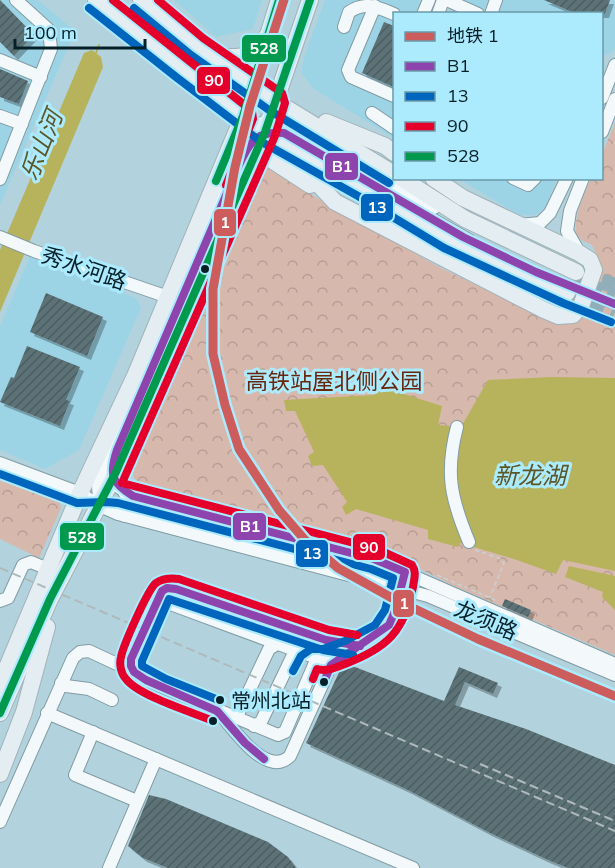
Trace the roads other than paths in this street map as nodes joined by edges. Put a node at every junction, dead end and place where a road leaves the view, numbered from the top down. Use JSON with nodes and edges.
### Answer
{"nodes":[{"id":1,"x":16,"y":0,"type":"edge"},
{"id":2,"x":96,"y":0,"type":"edge"},
{"id":3,"x":141,"y":0,"type":"edge"},
{"id":4,"x":279,"y":0,"type":"edge"},
{"id":5,"x":310,"y":0,"type":"edge"},
{"id":6,"x":445,"y":0,"type":"edge"},
{"id":7,"x":375,"y":6,"type":"junction"},
{"id":8,"x":473,"y":12,"type":"edge"},
{"id":9,"x":393,"y":14,"type":"edge"},
{"id":10,"x":344,"y":27,"type":"dead end"},
{"id":11,"x":271,"y":28,"type":"junction"},
{"id":12,"x":212,"y":56,"type":"junction"},
{"id":13,"x":0,"y":60,"type":"edge"},
{"id":14,"x":611,"y":68,"type":"edge"},
{"id":15,"x":41,"y":77,"type":"junction"},
{"id":16,"x":254,"y":85,"type":"junction"},
{"id":17,"x":603,"y":95,"type":"edge"},
{"id":18,"x":393,"y":96,"type":"edge"},
{"id":19,"x":615,"y":99,"type":"edge"},
{"id":20,"x":275,"y":100,"type":"junction"},
{"id":21,"x":372,"y":113,"type":"dead end"},
{"id":22,"x":0,"y":116,"type":"edge"},
{"id":23,"x":22,"y":124,"type":"junction"},
{"id":24,"x":393,"y":127,"type":"edge"},
{"id":25,"x":603,"y":129,"type":"edge"},
{"id":26,"x":256,"y":131,"type":"junction"},
{"id":27,"x":393,"y":152,"type":"edge"},
{"id":28,"x":393,"y":173,"type":"edge"},
{"id":29,"x":1,"y":174,"type":"edge"},
{"id":30,"x":404,"y":180,"type":"edge"},
{"id":31,"x":436,"y":180,"type":"edge"},
{"id":32,"x":517,"y":180,"type":"edge"},
{"id":33,"x":533,"y":180,"type":"edge"},
{"id":34,"x":566,"y":180,"type":"edge"},
{"id":35,"x":582,"y":180,"type":"edge"},
{"id":36,"x":518,"y":225,"type":"junction"},
{"id":37,"x":0,"y":237,"type":"edge"},
{"id":38,"x":579,"y":253,"type":"junction"},
{"id":39,"x":168,"y":297,"type":"junction"},
{"id":40,"x":457,"y":427,"type":"dead end"},
{"id":41,"x":0,"y":463,"type":"edge"},
{"id":42,"x":80,"y":493,"type":"junction"},
{"id":43,"x":103,"y":493,"type":"junction"},
{"id":44,"x":470,"y":544,"type":"road end"},
{"id":45,"x":284,"y":550,"type":"tunnel mouth"},
{"id":46,"x":69,"y":561,"type":"junction"},
{"id":47,"x":48,"y":568,"type":"junction"},
{"id":48,"x":405,"y":572,"type":"junction"},
{"id":49,"x":401,"y":589,"type":"junction"},
{"id":50,"x":158,"y":599,"type":"junction"},
{"id":51,"x":0,"y":601,"type":"edge"},
{"id":52,"x":277,"y":644,"type":"junction"},
{"id":53,"x":360,"y":646,"type":"junction"},
{"id":54,"x":297,"y":651,"type":"junction"},
{"id":55,"x":319,"y":659,"type":"junction"},
{"id":56,"x":615,"y":664,"type":"edge"},
{"id":57,"x":134,"y":672,"type":"junction"},
{"id":58,"x":615,"y":675,"type":"edge"},
{"id":59,"x":61,"y":683,"type":"junction"},
{"id":60,"x":0,"y":685,"type":"edge"},
{"id":61,"x":112,"y":700,"type":"dead end"},
{"id":62,"x":217,"y":711,"type":"junction"},
{"id":63,"x":0,"y":713,"type":"edge"},
{"id":64,"x":47,"y":713,"type":"junction"},
{"id":65,"x":230,"y":716,"type":"junction"},
{"id":66,"x":251,"y":724,"type":"junction"},
{"id":67,"x":93,"y":732,"type":"junction"},
{"id":68,"x":156,"y":759,"type":"junction"},
{"id":69,"x":0,"y":774,"type":"edge"},
{"id":70,"x":137,"y":801,"type":"junction"},
{"id":71,"x":0,"y":822,"type":"edge"},
{"id":72,"x":109,"y":868,"type":"edge"},
{"id":73,"x":413,"y":868,"type":"edge"}],
"edges":[{"from":1,"to":15,"type":"street"},
{"from":2,"to":26,"type":"main road"},
{"from":3,"to":12,"type":"main road"},
{"from":4,"to":11,"type":"main road"},
{"from":5,"to":20,"type":"main road"},
{"from":6,"to":8,"type":"street"},
{"from":7,"to":9,"type":"street"},
{"from":7,"to":10,"type":"street"},
{"from":7,"to":18,"type":"street"},
{"from":11,"to":12,"type":"main road"},
{"from":11,"to":16,"type":"main road"},
{"from":12,"to":16,"type":"main road"},
{"from":13,"to":15,"type":"street"},
{"from":14,"to":17,"type":"street"},
{"from":15,"to":23,"type":"street"},
{"from":16,"to":20,"type":"main road"},
{"from":16,"to":26,"type":"main road"},
{"from":19,"to":25,"type":"street"},
{"from":20,"to":26,"type":"main road"},
{"from":20,"to":27,"type":"main road"},
{"from":20,"to":28,"type":"main road"},
{"from":21,"to":24,"type":"street"},
{"from":22,"to":23,"type":"street"},
{"from":23,"to":29,"type":"street"},
{"from":26,"to":30,"type":"main road"},
{"from":26,"to":38,"type":"main road"},
{"from":26,"to":39,"type":"main road"},
{"from":26,"to":43,"type":"main road"},
{"from":31,"to":36,"type":"main road"},
{"from":32,"to":33,"type":"street"},
{"from":34,"to":36,"type":"street"},
{"from":35,"to":38,"type":"street"},
{"from":36,"to":38,"type":"main road"},
{"from":37,"to":39,"type":"street","name":"秀水河路"},
{"from":39,"to":42,"type":"main road"},
{"from":40,"to":44,"type":"street"},
{"from":41,"to":42,"type":"street","name":"龙须路"},
{"from":42,"to":43,"type":"street","name":"龙须路"},
{"from":42,"to":47,"type":"main road"},
{"from":43,"to":45,"type":"street"},
{"from":43,"to":46,"type":"main road"},
{"from":43,"to":48,"type":"street","name":"龙须路"},
{"from":43,"to":49,"type":"street","name":"龙须路"},
{"from":46,"to":63,"type":"main road"},
{"from":46,"to":69,"type":"main road"},
{"from":47,"to":51,"type":"street"},
{"from":47,"to":60,"type":"main road"},
{"from":48,"to":49,"type":"street"},
{"from":48,"to":56,"type":"street","name":"龙须路"},
{"from":49,"to":53,"type":"street"},
{"from":49,"to":58,"type":"street","name":"龙须路"},
{"from":50,"to":52,"type":"street"},
{"from":50,"to":53,"type":"street"},
{"from":50,"to":57,"type":"street"},
{"from":52,"to":54,"type":"street"},
{"from":52,"to":65,"type":"street"},
{"from":53,"to":55,"type":"street"},
{"from":53,"to":62,"type":"street"},
{"from":54,"to":55,"type":"street"},
{"from":54,"to":66,"type":"street"},
{"from":55,"to":66,"type":"street"},
{"from":57,"to":59,"type":"street"},
{"from":57,"to":62,"type":"street"},
{"from":59,"to":61,"type":"street"},
{"from":59,"to":64,"type":"street"},
{"from":62,"to":65,"type":"street"},
{"from":64,"to":67,"type":"street"},
{"from":64,"to":71,"type":"street"},
{"from":65,"to":66,"type":"street"},
{"from":67,"to":68,"type":"street"},
{"from":67,"to":70,"type":"street"},
{"from":68,"to":70,"type":"street"},
{"from":68,"to":73,"type":"street"},
{"from":70,"to":72,"type":"street"}]}
